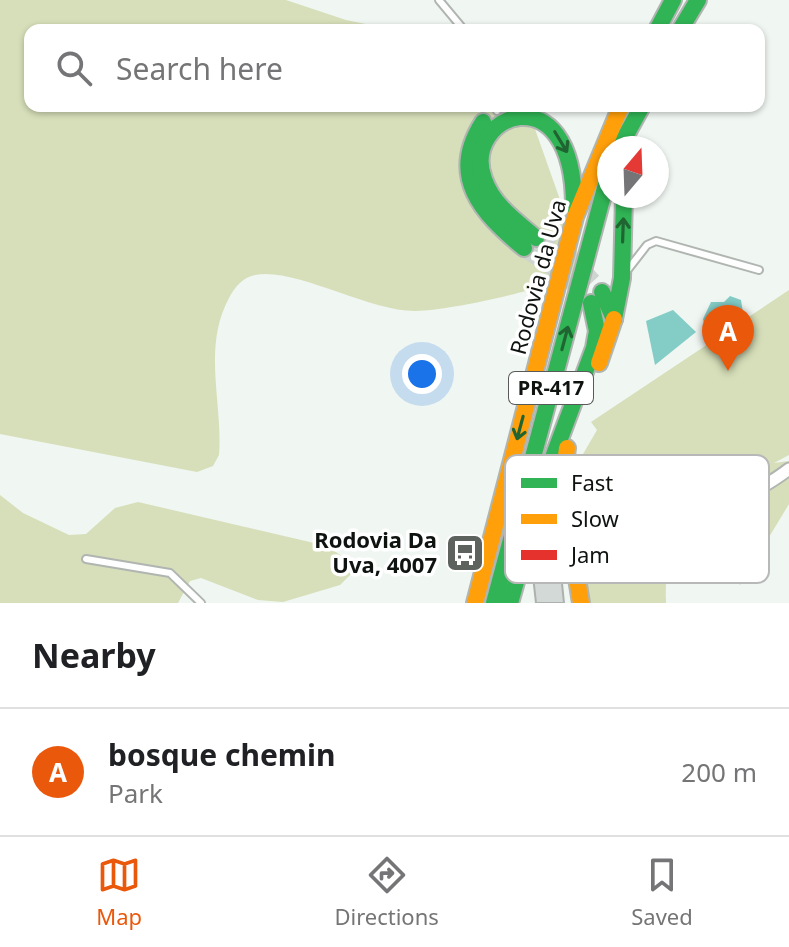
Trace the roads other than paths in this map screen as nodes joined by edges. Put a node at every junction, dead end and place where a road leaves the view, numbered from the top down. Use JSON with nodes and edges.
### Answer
{"nodes":[{"id":1,"x":439,"y":0,"type":"edge"},
{"id":2,"x":673,"y":0,"type":"edge"},
{"id":3,"x":698,"y":0,"type":"edge"},
{"id":4,"x":459,"y":24,"type":"edge"},
{"id":5,"x":659,"y":24,"type":"edge"},
{"id":6,"x":684,"y":24,"type":"edge"},
{"id":7,"x":495,"y":112,"type":"edge"},
{"id":8,"x":619,"y":112,"type":"edge"},
{"id":9,"x":639,"y":112,"type":"edge"},
{"id":10,"x":640,"y":112,"type":"edge"},
{"id":11,"x":626,"y":136,"type":"edge"},
{"id":12,"x":635,"y":136,"type":"edge"},
{"id":13,"x":600,"y":208,"type":"edge"},
{"id":14,"x":624,"y":208,"type":"edge"},
{"id":15,"x":575,"y":217,"type":"junction"},
{"id":16,"x":759,"y":270,"type":"dead end"},
{"id":17,"x":622,"y":278,"type":"junction"},
{"id":18,"x":614,"y":319,"type":"junction"},
{"id":19,"x":513,"y":455,"type":"edge"},
{"id":20,"x":534,"y":455,"type":"edge"},
{"id":21,"x":554,"y":455,"type":"edge"},
{"id":22,"x":566,"y":455,"type":"edge"},
{"id":23,"x":789,"y":469,"type":"edge"},
{"id":24,"x":769,"y":485,"type":"edge"},
{"id":25,"x":505,"y":487,"type":"edge"},
{"id":26,"x":86,"y":559,"type":"dead end"},
{"id":27,"x":505,"y":562,"type":"edge"},
{"id":28,"x":516,"y":583,"type":"edge"},
{"id":29,"x":579,"y":583,"type":"edge"},
{"id":30,"x":201,"y":603,"type":"edge"},
{"id":31,"x":475,"y":603,"type":"edge"},
{"id":32,"x":494,"y":603,"type":"edge"},
{"id":33,"x":510,"y":603,"type":"edge"},
{"id":34,"x":581,"y":603,"type":"edge"}],
"edges":[{"from":1,"to":4,"type":"lane"},
{"from":2,"to":5,"type":"main road"},
{"from":3,"to":6,"type":"main road"},
{"from":7,"to":15,"type":"main road","one_way":true},
{"from":8,"to":15,"type":"main road","name":"Rodovia da Uva","number":"PR-417"},
{"from":9,"to":11,"type":"main road"},
{"from":10,"to":12,"type":"main road"},
{"from":20,"to":13,"type":"main road","name":"Rodovia da Uva","number":"PR-417","one_way":true},
{"from":17,"to":14,"type":"main road","one_way":true},
{"from":15,"to":19,"type":"main road","name":"Rodovia da Uva","number":"PR-417","one_way":true},
{"from":16,"to":17,"type":"lane"},
{"from":17,"to":18,"type":"main road"},
{"from":18,"to":21,"type":"main road"},
{"from":18,"to":22,"type":"main road"},
{"from":23,"to":24,"type":"street"},
{"from":25,"to":31,"type":"main road","name":"Rodovia da Uva","number":"PR-417","one_way":true},
{"from":26,"to":30,"type":"lane"},
{"from":32,"to":27,"type":"main road","name":"Rodovia da Uva","number":"PR-417","one_way":true},
{"from":28,"to":33,"type":"main road"},
{"from":29,"to":34,"type":"main road"}]}
